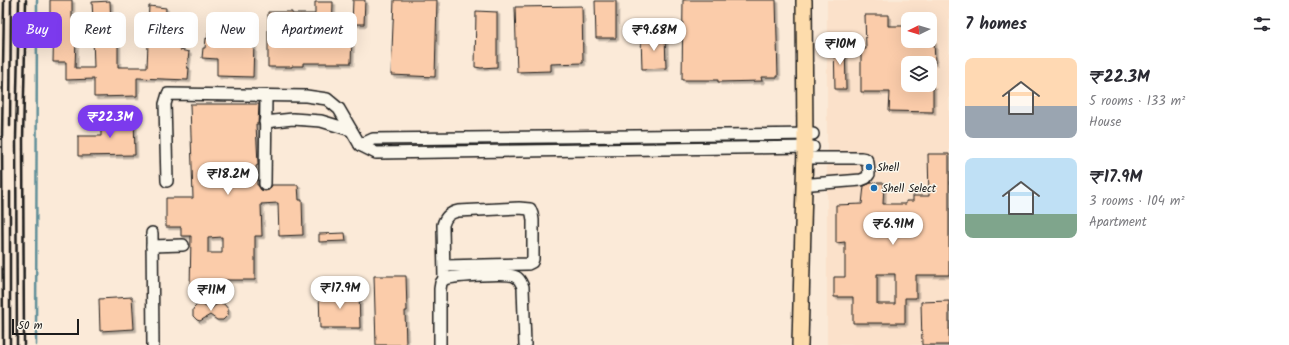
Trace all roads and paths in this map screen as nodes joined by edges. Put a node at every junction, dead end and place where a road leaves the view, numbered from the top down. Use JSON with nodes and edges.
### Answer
{"nodes":[{"id":1,"x":804,"y":0,"type":"edge"},
{"id":2,"x":813,"y":0,"type":"edge"},
{"id":3,"x":266,"y":96,"type":"junction"},
{"id":4,"x":266,"y":122,"type":"junction"},
{"id":5,"x":351,"y":130,"type":"junction"},
{"id":6,"x":651,"y":136,"type":"junction"},
{"id":7,"x":449,"y":139,"type":"junction"},
{"id":8,"x":810,"y":144,"type":"junction"},
{"id":9,"x":360,"y":145,"type":"junction"},
{"id":10,"x":652,"y":150,"type":"junction"},
{"id":11,"x":449,"y":152,"type":"junction"},
{"id":12,"x":167,"y":181,"type":"dead end"},
{"id":13,"x":265,"y":184,"type":"dead end"},
{"id":14,"x":812,"y":184,"type":"junction"},
{"id":15,"x":152,"y":233,"type":"dead end"},
{"id":16,"x":183,"y":245,"type":"dead end"},
{"id":17,"x":152,"y":246,"type":"junction"},
{"id":18,"x":444,"y":266,"type":"junction"},
{"id":19,"x":444,"y":279,"type":"junction"},
{"id":20,"x":153,"y":345,"type":"edge"},
{"id":21,"x":440,"y":345,"type":"edge"},
{"id":22,"x":525,"y":345,"type":"edge"},
{"id":23,"x":800,"y":345,"type":"edge"},
{"id":24,"x":809,"y":345,"type":"edge"}],
"edges":[{"from":1,"to":8,"type":"main road"},
{"from":2,"to":8,"type":"main road"},
{"from":3,"to":4,"type":"lane"},
{"from":3,"to":5,"type":"lane"},
{"from":3,"to":12,"type":"lane"},
{"from":4,"to":5,"type":"lane"},
{"from":4,"to":13,"type":"lane"},
{"from":5,"to":9,"type":"lane"},
{"from":6,"to":7,"type":"lane"},
{"from":6,"to":8,"type":"lane"},
{"from":6,"to":10,"type":"lane"},
{"from":7,"to":9,"type":"lane"},
{"from":7,"to":11,"type":"lane"},
{"from":8,"to":10,"type":"lane"},
{"from":8,"to":14,"type":"main road"},
{"from":8,"to":14,"type":"lane"},
{"from":8,"to":23,"type":"main road"},
{"from":9,"to":11,"type":"lane"},
{"from":10,"to":11,"type":"lane"},
{"from":14,"to":24,"type":"main road"},
{"from":15,"to":17,"type":"lane"},
{"from":16,"to":17,"type":"lane"},
{"from":17,"to":20,"type":"lane"},
{"from":18,"to":18,"type":"lane"},
{"from":18,"to":19,"type":"lane"},
{"from":19,"to":21,"type":"lane"},
{"from":19,"to":22,"type":"lane"}]}
